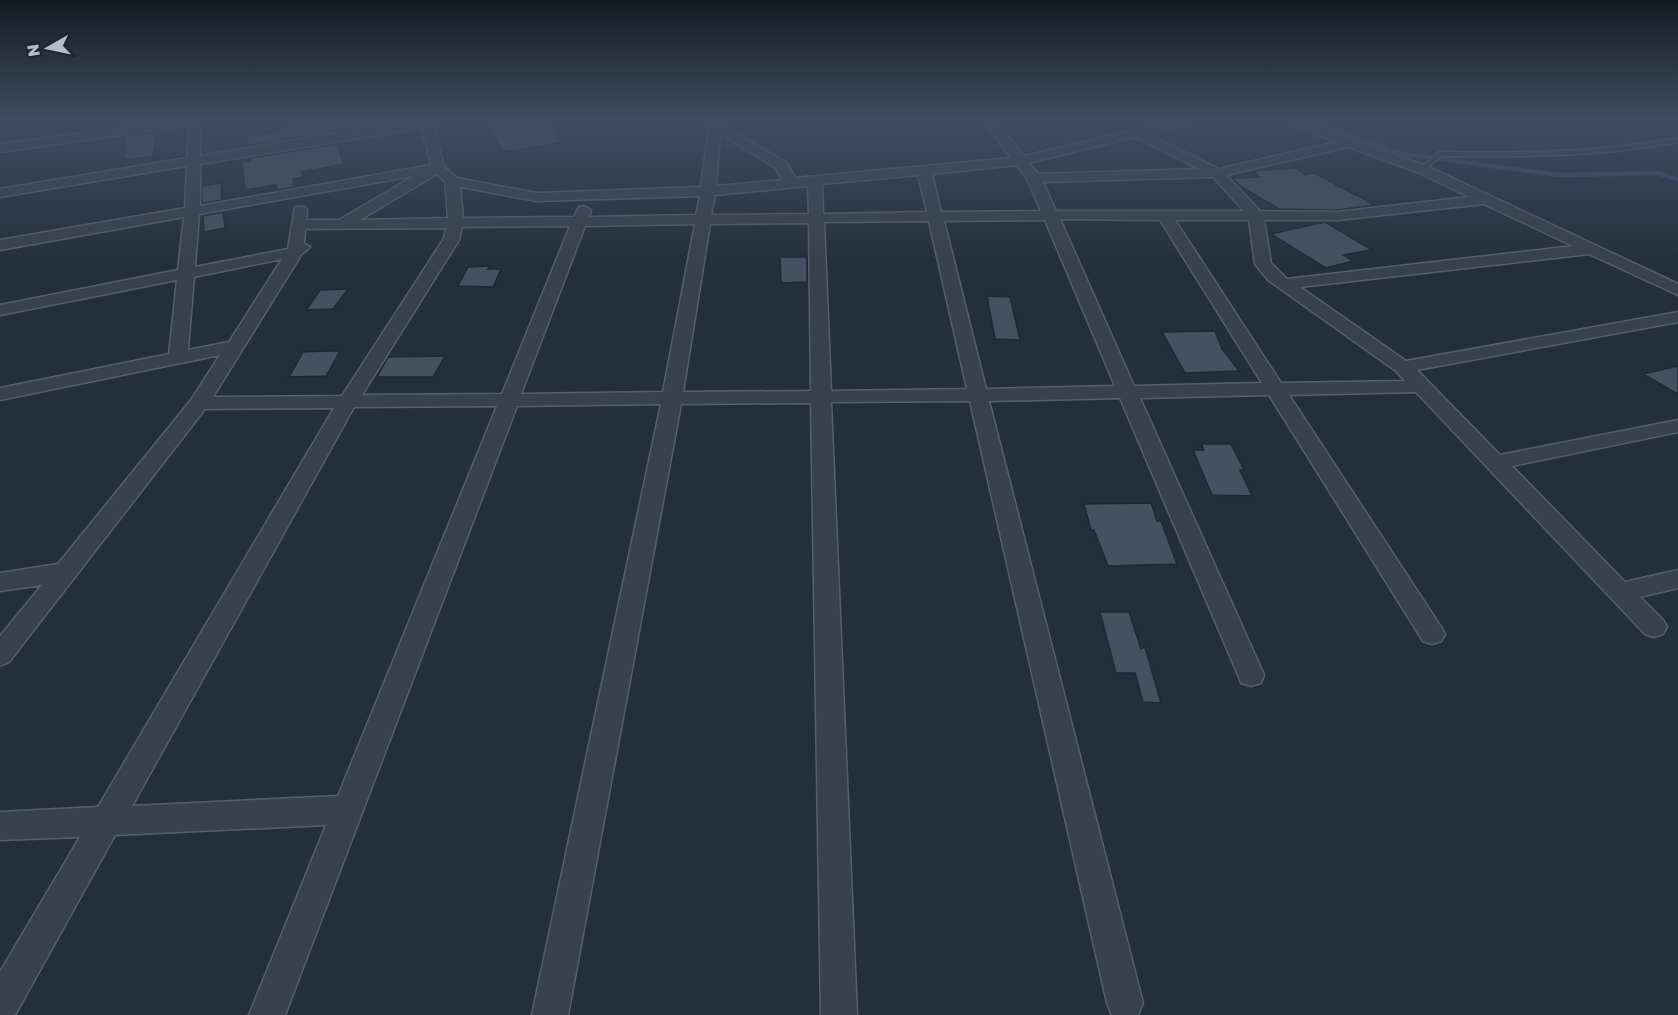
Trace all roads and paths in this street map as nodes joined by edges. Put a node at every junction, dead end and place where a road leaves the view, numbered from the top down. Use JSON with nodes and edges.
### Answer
{"nodes":[{"id":1,"x":167,"y":166,"type":"edge"},
{"id":2,"x":194,"y":166,"type":"edge"},
{"id":3,"x":442,"y":166,"type":"edge"},
{"id":4,"x":708,"y":166,"type":"edge"},
{"id":5,"x":782,"y":166,"type":"edge"},
{"id":6,"x":968,"y":166,"type":"edge"},
{"id":7,"x":1024,"y":166,"type":"edge"},
{"id":8,"x":1203,"y":166,"type":"edge"},
{"id":9,"x":1245,"y":166,"type":"edge"},
{"id":10,"x":1429,"y":166,"type":"edge"},
{"id":11,"x":924,"y":171,"type":"junction"},
{"id":12,"x":1217,"y":173,"type":"junction"},
{"id":13,"x":445,"y":175,"type":"junction"},
{"id":14,"x":1034,"y":178,"type":"junction"},
{"id":15,"x":803,"y":183,"type":"junction"},
{"id":16,"x":708,"y":191,"type":"junction"},
{"id":17,"x":302,"y":192,"type":"junction"},
{"id":18,"x":0,"y":193,"type":"edge"},
{"id":19,"x":589,"y":197,"type":"junction"},
{"id":20,"x":1487,"y":199,"type":"junction"},
{"id":21,"x":192,"y":212,"type":"junction"},
{"id":22,"x":1049,"y":215,"type":"junction"},
{"id":23,"x":1164,"y":215,"type":"junction"},
{"id":24,"x":1256,"y":216,"type":"junction"},
{"id":25,"x":935,"y":217,"type":"junction"},
{"id":26,"x":816,"y":218,"type":"junction"},
{"id":27,"x":703,"y":220,"type":"junction"},
{"id":28,"x":579,"y":221,"type":"junction"},
{"id":29,"x":455,"y":223,"type":"junction"},
{"id":30,"x":298,"y":225,"type":"junction"},
{"id":31,"x":341,"y":225,"type":"junction"},
{"id":32,"x":0,"y":245,"type":"edge"},
{"id":33,"x":1591,"y":249,"type":"junction"},
{"id":34,"x":294,"y":252,"type":"junction"},
{"id":35,"x":187,"y":273,"type":"junction"},
{"id":36,"x":1284,"y":284,"type":"junction"},
{"id":37,"x":1678,"y":290,"type":"edge"},
{"id":38,"x":0,"y":310,"type":"edge"},
{"id":39,"x":1678,"y":317,"type":"edge"},
{"id":40,"x":237,"y":346,"type":"junction"},
{"id":41,"x":178,"y":358,"type":"junction"},
{"id":42,"x":1403,"y":367,"type":"junction"},
{"id":43,"x":1421,"y":386,"type":"junction"},
{"id":44,"x":1275,"y":389,"type":"junction"},
{"id":45,"x":1125,"y":392,"type":"junction"},
{"id":46,"x":0,"y":394,"type":"edge"},
{"id":47,"x":978,"y":395,"type":"junction"},
{"id":48,"x":819,"y":396,"type":"junction"},
{"id":49,"x":672,"y":398,"type":"junction"},
{"id":50,"x":508,"y":401,"type":"junction"},
{"id":51,"x":199,"y":403,"type":"junction"},
{"id":52,"x":347,"y":403,"type":"junction"},
{"id":53,"x":1678,"y":426,"type":"edge"},
{"id":54,"x":1495,"y":463,"type":"junction"},
{"id":55,"x":65,"y":572,"type":"junction"},
{"id":56,"x":1678,"y":579,"type":"edge"},
{"id":57,"x":0,"y":582,"type":"edge"},
{"id":58,"x":1620,"y":592,"type":"junction"},
{"id":59,"x":1654,"y":627,"type":"dead end"},
{"id":60,"x":1431,"y":634,"type":"dead end"},
{"id":61,"x":0,"y":654,"type":"edge"},
{"id":62,"x":1251,"y":675,"type":"dead end"},
{"id":63,"x":347,"y":810,"type":"junction"},
{"id":64,"x":106,"y":821,"type":"junction"},
{"id":65,"x":0,"y":826,"type":"edge"},
{"id":66,"x":1125,"y":1003,"type":"dead end"},
{"id":67,"x":0,"y":1006,"type":"edge"},
{"id":68,"x":267,"y":1015,"type":"edge"},
{"id":69,"x":550,"y":1015,"type":"edge"},
{"id":70,"x":839,"y":1015,"type":"edge"}],
"edges":[{"from":1,"to":18,"type":"street"},
{"from":2,"to":21,"type":"street"},
{"from":3,"to":13,"type":"street"},
{"from":4,"to":16,"type":"street"},
{"from":5,"to":15,"type":"street"},
{"from":6,"to":11,"type":"street"},
{"from":7,"to":14,"type":"street"},
{"from":8,"to":12,"type":"street"},
{"from":9,"to":12,"type":"street"},
{"from":10,"to":20,"type":"street"},
{"from":11,"to":15,"type":"street"},
{"from":11,"to":25,"type":"street"},
{"from":12,"to":14,"type":"street"},
{"from":12,"to":24,"type":"street"},
{"from":13,"to":17,"type":"street"},
{"from":13,"to":19,"type":"street"},
{"from":13,"to":29,"type":"street"},
{"from":13,"to":31,"type":"street"},
{"from":14,"to":22,"type":"street"},
{"from":15,"to":16,"type":"street"},
{"from":15,"to":26,"type":"street"},
{"from":16,"to":19,"type":"street"},
{"from":16,"to":27,"type":"street"},
{"from":17,"to":21,"type":"street"},
{"from":17,"to":30,"type":"street"},
{"from":19,"to":28,"type":"street"},
{"from":20,"to":24,"type":"street"},
{"from":20,"to":33,"type":"street"},
{"from":21,"to":32,"type":"street"},
{"from":21,"to":35,"type":"street"},
{"from":22,"to":23,"type":"street"},
{"from":22,"to":25,"type":"street"},
{"from":22,"to":45,"type":"street"},
{"from":23,"to":24,"type":"street"},
{"from":23,"to":44,"type":"street"},
{"from":24,"to":36,"type":"street"},
{"from":25,"to":26,"type":"street"},
{"from":25,"to":47,"type":"street"},
{"from":26,"to":27,"type":"street"},
{"from":26,"to":48,"type":"street"},
{"from":27,"to":28,"type":"street"},
{"from":27,"to":49,"type":"street"},
{"from":28,"to":29,"type":"street"},
{"from":28,"to":50,"type":"street"},
{"from":29,"to":31,"type":"street"},
{"from":29,"to":52,"type":"street"},
{"from":30,"to":31,"type":"street"},
{"from":30,"to":34,"type":"street"},
{"from":31,"to":34,"type":"street"},
{"from":33,"to":36,"type":"street"},
{"from":33,"to":37,"type":"street"},
{"from":34,"to":35,"type":"street"},
{"from":34,"to":40,"type":"street"},
{"from":35,"to":38,"type":"street"},
{"from":35,"to":41,"type":"street"},
{"from":36,"to":42,"type":"street"},
{"from":39,"to":42,"type":"street"},
{"from":40,"to":41,"type":"street"},
{"from":40,"to":51,"type":"street"},
{"from":41,"to":46,"type":"street"},
{"from":42,"to":43,"type":"street"},
{"from":43,"to":44,"type":"street"},
{"from":43,"to":54,"type":"street"},
{"from":44,"to":45,"type":"street"},
{"from":44,"to":60,"type":"street"},
{"from":45,"to":47,"type":"street"},
{"from":45,"to":62,"type":"street"},
{"from":47,"to":48,"type":"street"},
{"from":47,"to":66,"type":"street"},
{"from":48,"to":49,"type":"street"},
{"from":48,"to":70,"type":"street"},
{"from":49,"to":50,"type":"street"},
{"from":49,"to":69,"type":"street"},
{"from":50,"to":52,"type":"street"},
{"from":50,"to":63,"type":"street"},
{"from":51,"to":52,"type":"street"},
{"from":51,"to":55,"type":"street"},
{"from":52,"to":64,"type":"street"},
{"from":53,"to":54,"type":"street"},
{"from":54,"to":58,"type":"street"},
{"from":55,"to":57,"type":"street"},
{"from":55,"to":61,"type":"street"},
{"from":56,"to":58,"type":"street"},
{"from":58,"to":59,"type":"street"},
{"from":63,"to":64,"type":"street"},
{"from":63,"to":68,"type":"street"},
{"from":64,"to":65,"type":"street"},
{"from":64,"to":67,"type":"street"}]}
